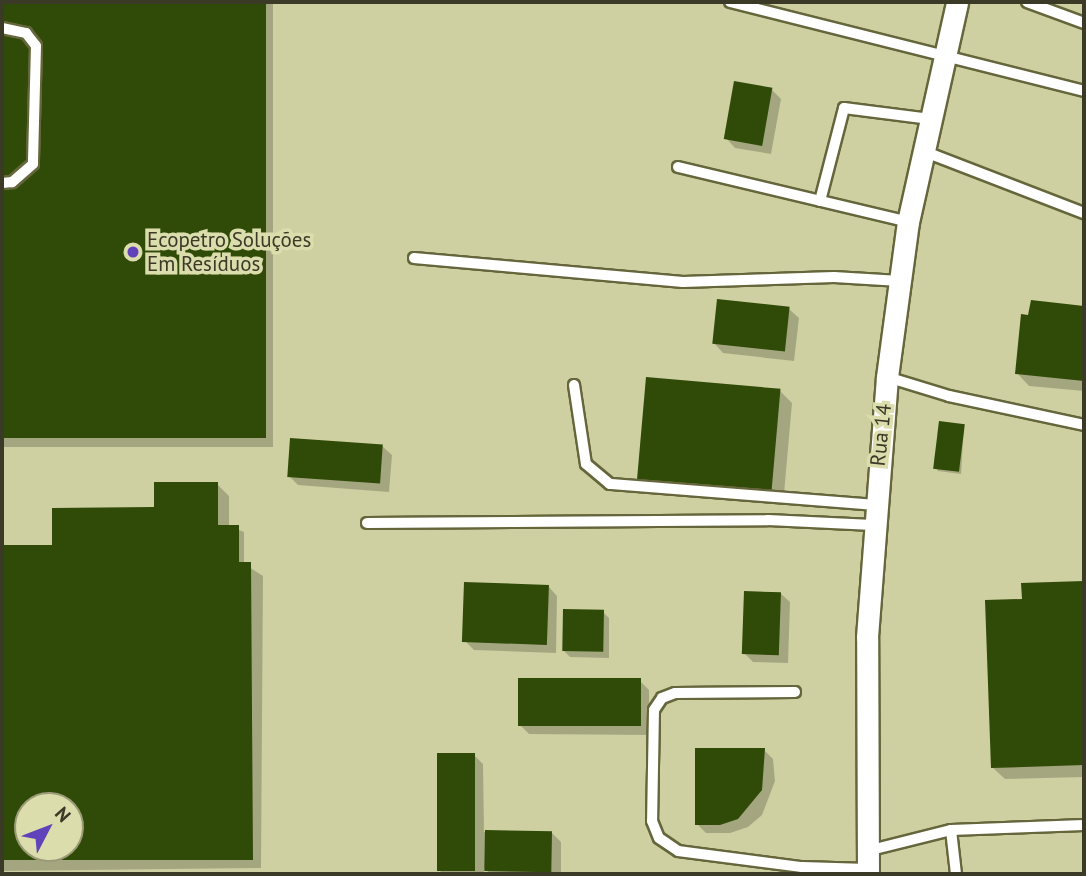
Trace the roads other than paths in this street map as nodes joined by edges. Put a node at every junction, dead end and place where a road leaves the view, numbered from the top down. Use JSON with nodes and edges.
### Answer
{"nodes":[{"id":1,"x":730,"y":2,"type":"edge"},
{"id":2,"x":957,"y":2,"type":"edge"},
{"id":3,"x":1027,"y":2,"type":"edge"},
{"id":4,"x":1084,"y":23,"type":"edge"},
{"id":5,"x":2,"y":28,"type":"edge"},
{"id":6,"x":945,"y":54,"type":"junction"},
{"id":7,"x":1084,"y":91,"type":"edge"},
{"id":8,"x":930,"y":119,"type":"junction"},
{"id":9,"x":923,"y":151,"type":"junction"},
{"id":10,"x":678,"y":167,"type":"dead end"},
{"id":11,"x":2,"y":183,"type":"edge"},
{"id":12,"x":820,"y":201,"type":"junction"},
{"id":13,"x":1084,"y":213,"type":"edge"},
{"id":14,"x":908,"y":222,"type":"junction"},
{"id":15,"x":414,"y":258,"type":"dead end"},
{"id":16,"x":900,"y":281,"type":"junction"},
{"id":17,"x":887,"y":377,"type":"junction"},
{"id":18,"x":574,"y":385,"type":"dead end"},
{"id":19,"x":1084,"y":425,"type":"edge"},
{"id":20,"x":874,"y":515,"type":"junction"},
{"id":21,"x":367,"y":523,"type":"dead end"},
{"id":22,"x":795,"y":692,"type":"dead end"},
{"id":23,"x":1084,"y":825,"type":"edge"},
{"id":24,"x":951,"y":830,"type":"junction"},
{"id":25,"x":867,"y":865,"type":"edge"},
{"id":26,"x":956,"y":874,"type":"edge"}],
"edges":[{"from":1,"to":6,"type":"lane"},
{"from":2,"to":6,"type":"street","name":"Rua 14"},
{"from":3,"to":4,"type":"lane"},
{"from":5,"to":11,"type":"lane"},
{"from":6,"to":7,"type":"lane"},
{"from":6,"to":8,"type":"street","name":"Rua 14"},
{"from":8,"to":9,"type":"street","name":"Rua 14"},
{"from":8,"to":12,"type":"lane"},
{"from":9,"to":13,"type":"lane"},
{"from":9,"to":14,"type":"street","name":"Rua 14"},
{"from":10,"to":12,"type":"lane"},
{"from":12,"to":14,"type":"lane"},
{"from":14,"to":16,"type":"street","name":"Rua 14"},
{"from":15,"to":16,"type":"lane"},
{"from":16,"to":17,"type":"street","name":"Rua 14"},
{"from":17,"to":19,"type":"lane"},
{"from":17,"to":20,"type":"street","name":"Rua 14"},
{"from":18,"to":20,"type":"lane"},
{"from":20,"to":21,"type":"lane"},
{"from":20,"to":25,"type":"street","name":"Rua 14"},
{"from":22,"to":25,"type":"lane"},
{"from":23,"to":24,"type":"lane"},
{"from":24,"to":25,"type":"lane"},
{"from":24,"to":26,"type":"lane"}]}
